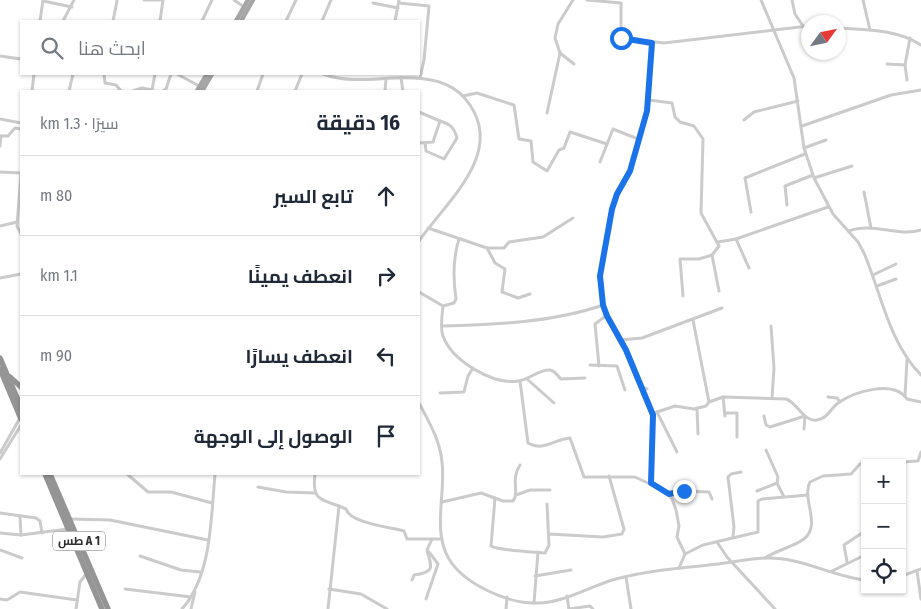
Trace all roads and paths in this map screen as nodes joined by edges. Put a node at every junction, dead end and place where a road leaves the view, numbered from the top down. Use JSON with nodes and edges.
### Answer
{"nodes":[{"id":1,"x":43,"y":0,"type":"edge"},
{"id":2,"x":74,"y":0,"type":"edge"},
{"id":3,"x":116,"y":0,"type":"edge"},
{"id":4,"x":122,"y":0,"type":"edge"},
{"id":5,"x":144,"y":0,"type":"edge"},
{"id":6,"x":163,"y":0,"type":"edge"},
{"id":7,"x":212,"y":0,"type":"edge"},
{"id":8,"x":234,"y":0,"type":"edge"},
{"id":9,"x":248,"y":0,"type":"edge"},
{"id":10,"x":253,"y":0,"type":"edge"},
{"id":11,"x":296,"y":0,"type":"edge"},
{"id":12,"x":331,"y":0,"type":"edge"},
{"id":13,"x":429,"y":0,"type":"edge"},
{"id":14,"x":574,"y":0,"type":"edge"},
{"id":15,"x":587,"y":0,"type":"edge"},
{"id":16,"x":761,"y":0,"type":"edge"},
{"id":17,"x":792,"y":0,"type":"edge"},
{"id":18,"x":863,"y":0,"type":"edge"},
{"id":19,"x":399,"y":2,"type":"edge"},
{"id":20,"x":621,"y":2,"type":"edge"},
{"id":21,"x":373,"y":3,"type":"dead end"},
{"id":22,"x":429,"y":6,"type":"junction"},
{"id":23,"x":72,"y":7,"type":"junction"},
{"id":24,"x":244,"y":7,"type":"junction"},
{"id":25,"x":398,"y":8,"type":"junction"},
{"id":26,"x":40,"y":20,"type":"edge"},
{"id":27,"x":64,"y":20,"type":"edge"},
{"id":28,"x":113,"y":20,"type":"edge"},
{"id":29,"x":160,"y":20,"type":"edge"},
{"id":30,"x":202,"y":20,"type":"edge"},
{"id":31,"x":237,"y":20,"type":"edge"},
{"id":32,"x":242,"y":20,"type":"edge"},
{"id":33,"x":286,"y":20,"type":"edge"},
{"id":34,"x":322,"y":20,"type":"edge"},
{"id":35,"x":396,"y":20,"type":"edge"},
{"id":36,"x":801,"y":23,"type":"edge"},
{"id":37,"x":801,"y":26,"type":"edge"},
{"id":38,"x":846,"y":28,"type":"edge"},
{"id":39,"x":772,"y":29,"type":"junction"},
{"id":40,"x":870,"y":30,"type":"junction"},
{"id":41,"x":910,"y":38,"type":"junction"},
{"id":42,"x":652,"y":43,"type":"junction"},
{"id":43,"x":921,"y":45,"type":"edge"},
{"id":44,"x":560,"y":53,"type":"junction"},
{"id":45,"x":0,"y":56,"type":"edge"},
{"id":46,"x":20,"y":59,"type":"edge"},
{"id":47,"x":574,"y":64,"type":"dead end"},
{"id":48,"x":887,"y":64,"type":"dead end"},
{"id":49,"x":904,"y":65,"type":"junction"},
{"id":50,"x":34,"y":75,"type":"edge"},
{"id":51,"x":73,"y":75,"type":"edge"},
{"id":52,"x":104,"y":75,"type":"edge"},
{"id":53,"x":155,"y":75,"type":"edge"},
{"id":54,"x":171,"y":75,"type":"edge"},
{"id":55,"x":178,"y":75,"type":"edge"},
{"id":56,"x":207,"y":75,"type":"edge"},
{"id":57,"x":211,"y":75,"type":"edge"},
{"id":58,"x":263,"y":75,"type":"edge"},
{"id":59,"x":302,"y":75,"type":"edge"},
{"id":60,"x":326,"y":75,"type":"edge"},
{"id":61,"x":388,"y":77,"type":"edge"},
{"id":62,"x":401,"y":78,"type":"junction"},
{"id":63,"x":420,"y":78,"type":"junction"},
{"id":64,"x":907,"y":80,"type":"dead end"},
{"id":65,"x":32,"y":90,"type":"edge"},
{"id":66,"x":69,"y":90,"type":"edge"},
{"id":67,"x":120,"y":90,"type":"edge"},
{"id":68,"x":136,"y":90,"type":"edge"},
{"id":69,"x":152,"y":90,"type":"edge"},
{"id":70,"x":164,"y":90,"type":"edge"},
{"id":71,"x":201,"y":90,"type":"edge"},
{"id":72,"x":257,"y":90,"type":"edge"},
{"id":73,"x":295,"y":90,"type":"edge"},
{"id":74,"x":385,"y":90,"type":"edge"},
{"id":75,"x":402,"y":90,"type":"edge"},
{"id":76,"x":921,"y":90,"type":"edge"},
{"id":77,"x":463,"y":96,"type":"junction"},
{"id":78,"x":649,"y":100,"type":"junction"},
{"id":79,"x":798,"y":101,"type":"junction"},
{"id":80,"x":420,"y":112,"type":"edge"},
{"id":81,"x":547,"y":113,"type":"dead end"},
{"id":82,"x":0,"y":119,"type":"edge"},
{"id":83,"x":744,"y":120,"type":"dead end"},
{"id":84,"x":440,"y":121,"type":"junction"},
{"id":85,"x":20,"y":123,"type":"edge"},
{"id":86,"x":802,"y":126,"type":"junction"},
{"id":87,"x":20,"y":129,"type":"edge"},
{"id":88,"x":1,"y":136,"type":"edge"},
{"id":89,"x":638,"y":139,"type":"junction"},
{"id":90,"x":826,"y":140,"type":"dead end"},
{"id":91,"x":420,"y":143,"type":"edge"},
{"id":92,"x":425,"y":143,"type":"junction"},
{"id":93,"x":607,"y":144,"type":"junction"},
{"id":94,"x":0,"y":146,"type":"edge"},
{"id":95,"x":804,"y":148,"type":"junction"},
{"id":96,"x":805,"y":154,"type":"junction"},
{"id":97,"x":600,"y":162,"type":"dead end"},
{"id":98,"x":852,"y":166,"type":"dead end"},
{"id":99,"x":0,"y":172,"type":"edge"},
{"id":100,"x":20,"y":174,"type":"edge"},
{"id":101,"x":814,"y":176,"type":"junction"},
{"id":102,"x":20,"y":190,"type":"edge"},
{"id":103,"x":864,"y":192,"type":"dead end"},
{"id":104,"x":786,"y":205,"type":"dead end"},
{"id":105,"x":828,"y":207,"type":"junction"},
{"id":106,"x":751,"y":212,"type":"dead end"},
{"id":107,"x":573,"y":218,"type":"dead end"},
{"id":108,"x":18,"y":222,"type":"junction"},
{"id":109,"x":0,"y":226,"type":"edge"},
{"id":110,"x":428,"y":228,"type":"junction"},
{"id":111,"x":870,"y":228,"type":"junction"},
{"id":112,"x":20,"y":230,"type":"edge"},
{"id":113,"x":921,"y":230,"type":"edge"},
{"id":114,"x":849,"y":231,"type":"junction"},
{"id":115,"x":459,"y":239,"type":"junction"},
{"id":116,"x":736,"y":239,"type":"junction"},
{"id":117,"x":420,"y":240,"type":"edge"},
{"id":118,"x":718,"y":242,"type":"junction"},
{"id":119,"x":487,"y":248,"type":"junction"},
{"id":120,"x":712,"y":255,"type":"junction"},
{"id":121,"x":896,"y":264,"type":"dead end"},
{"id":122,"x":749,"y":268,"type":"dead end"},
{"id":123,"x":20,"y":274,"type":"edge"},
{"id":124,"x":873,"y":275,"type":"junction"},
{"id":125,"x":0,"y":278,"type":"edge"},
{"id":126,"x":896,"y":279,"type":"dead end"},
{"id":127,"x":877,"y":286,"type":"junction"},
{"id":128,"x":719,"y":291,"type":"dead end"},
{"id":129,"x":420,"y":293,"type":"edge"},
{"id":130,"x":530,"y":294,"type":"dead end"},
{"id":131,"x":683,"y":296,"type":"dead end"},
{"id":132,"x":603,"y":305,"type":"junction"},
{"id":133,"x":443,"y":306,"type":"junction"},
{"id":134,"x":722,"y":308,"type":"dead end"},
{"id":135,"x":607,"y":316,"type":"junction"},
{"id":136,"x":693,"y":320,"type":"junction"},
{"id":137,"x":442,"y":326,"type":"junction"},
{"id":138,"x":771,"y":326,"type":"dead end"},
{"id":139,"x":620,"y":340,"type":"junction"},
{"id":140,"x":0,"y":358,"type":"edge"},
{"id":141,"x":908,"y":359,"type":"junction"},
{"id":142,"x":590,"y":365,"type":"dead end"},
{"id":143,"x":599,"y":366,"type":"junction"},
{"id":144,"x":472,"y":368,"type":"junction"},
{"id":145,"x":0,"y":369,"type":"edge"},
{"id":146,"x":7,"y":375,"type":"junction"},
{"id":147,"x":921,"y":375,"type":"edge"},
{"id":148,"x":585,"y":378,"type":"dead end"},
{"id":149,"x":527,"y":379,"type":"junction"},
{"id":150,"x":520,"y":381,"type":"junction"},
{"id":151,"x":20,"y":385,"type":"edge"},
{"id":152,"x":640,"y":386,"type":"junction"},
{"id":153,"x":625,"y":390,"type":"dead end"},
{"id":154,"x":647,"y":390,"type":"dead end"},
{"id":155,"x":440,"y":393,"type":"dead end"},
{"id":156,"x":17,"y":396,"type":"edge"},
{"id":157,"x":723,"y":397,"type":"junction"},
{"id":158,"x":828,"y":397,"type":"dead end"},
{"id":159,"x":905,"y":397,"type":"junction"},
{"id":160,"x":772,"y":398,"type":"junction"},
{"id":161,"x":709,"y":402,"type":"junction"},
{"id":162,"x":840,"y":402,"type":"junction"},
{"id":163,"x":921,"y":402,"type":"edge"},
{"id":164,"x":554,"y":403,"type":"dead end"},
{"id":165,"x":19,"y":404,"type":"edge"},
{"id":166,"x":420,"y":405,"type":"edge"},
{"id":167,"x":697,"y":408,"type":"junction"},
{"id":168,"x":657,"y":412,"type":"junction"},
{"id":169,"x":653,"y":415,"type":"junction"},
{"id":170,"x":764,"y":416,"type":"dead end"},
{"id":171,"x":805,"y":416,"type":"junction"},
{"id":172,"x":20,"y":420,"type":"edge"},
{"id":173,"x":20,"y":427,"type":"edge"},
{"id":174,"x":804,"y":429,"type":"dead end"},
{"id":175,"x":698,"y":434,"type":"dead end"},
{"id":176,"x":737,"y":437,"type":"dead end"},
{"id":177,"x":766,"y":450,"type":"dead end"},
{"id":178,"x":677,"y":452,"type":"dead end"},
{"id":179,"x":921,"y":452,"type":"edge"},
{"id":180,"x":0,"y":453,"type":"edge"},
{"id":181,"x":0,"y":459,"type":"edge"},
{"id":182,"x":906,"y":461,"type":"edge"},
{"id":183,"x":861,"y":464,"type":"edge"},
{"id":184,"x":520,"y":465,"type":"dead end"},
{"id":185,"x":741,"y":472,"type":"dead end"},
{"id":186,"x":45,"y":475,"type":"edge"},
{"id":187,"x":50,"y":475,"type":"edge"},
{"id":188,"x":128,"y":475,"type":"edge"},
{"id":189,"x":215,"y":475,"type":"edge"},
{"id":190,"x":316,"y":475,"type":"edge"},
{"id":191,"x":609,"y":476,"type":"junction"},
{"id":192,"x":651,"y":483,"type":"junction"},
{"id":193,"x":777,"y":483,"type":"junction"},
{"id":194,"x":258,"y":487,"type":"dead end"},
{"id":195,"x":550,"y":490,"type":"dead end"},
{"id":196,"x":757,"y":491,"type":"dead end"},
{"id":197,"x":314,"y":494,"type":"junction"},
{"id":198,"x":669,"y":494,"type":"junction"},
{"id":199,"x":516,"y":495,"type":"junction"},
{"id":200,"x":808,"y":495,"type":"junction"},
{"id":201,"x":784,"y":497,"type":"junction"},
{"id":202,"x":495,"y":498,"type":"junction"},
{"id":203,"x":712,"y":499,"type":"dead end"},
{"id":204,"x":442,"y":502,"type":"junction"},
{"id":205,"x":212,"y":503,"type":"junction"},
{"id":206,"x":547,"y":504,"type":"dead end"},
{"id":207,"x":339,"y":506,"type":"junction"},
{"id":208,"x":0,"y":513,"type":"edge"},
{"id":209,"x":20,"y":517,"type":"junction"},
{"id":210,"x":70,"y":519,"type":"junction"},
{"id":211,"x":68,"y":529,"type":"junction"},
{"id":212,"x":0,"y":533,"type":"edge"},
{"id":213,"x":42,"y":533,"type":"junction"},
{"id":214,"x":549,"y":534,"type":"junction"},
{"id":215,"x":861,"y":534,"type":"edge"},
{"id":216,"x":21,"y":536,"type":"junction"},
{"id":217,"x":733,"y":537,"type":"junction"},
{"id":218,"x":432,"y":539,"type":"junction"},
{"id":219,"x":442,"y":539,"type":"junction"},
{"id":220,"x":208,"y":540,"type":"junction"},
{"id":221,"x":716,"y":542,"type":"junction"},
{"id":222,"x":0,"y":550,"type":"edge"},
{"id":223,"x":427,"y":550,"type":"junction"},
{"id":224,"x":538,"y":552,"type":"junction"},
{"id":225,"x":685,"y":554,"type":"junction"},
{"id":226,"x":140,"y":556,"type":"dead end"},
{"id":227,"x":861,"y":557,"type":"edge"},
{"id":228,"x":22,"y":558,"type":"dead end"},
{"id":229,"x":764,"y":558,"type":"junction"},
{"id":230,"x":732,"y":562,"type":"junction"},
{"id":231,"x":847,"y":562,"type":"junction"},
{"id":232,"x":679,"y":568,"type":"junction"},
{"id":233,"x":571,"y":570,"type":"dead end"},
{"id":234,"x":919,"y":570,"type":"edge"},
{"id":235,"x":200,"y":572,"type":"junction"},
{"id":236,"x":831,"y":572,"type":"junction"},
{"id":237,"x":87,"y":573,"type":"junction"},
{"id":238,"x":906,"y":575,"type":"edge"},
{"id":239,"x":535,"y":576,"type":"junction"},
{"id":240,"x":626,"y":577,"type":"junction"},
{"id":241,"x":861,"y":579,"type":"edge"},
{"id":242,"x":412,"y":580,"type":"dead end"},
{"id":243,"x":125,"y":589,"type":"dead end"},
{"id":244,"x":329,"y":589,"type":"junction"},
{"id":245,"x":195,"y":591,"type":"junction"},
{"id":246,"x":567,"y":596,"type":"junction"},
{"id":247,"x":191,"y":597,"type":"junction"},
{"id":248,"x":507,"y":597,"type":"junction"},
{"id":249,"x":0,"y":599,"type":"edge"},
{"id":250,"x":921,"y":599,"type":"edge"},
{"id":251,"x":77,"y":600,"type":"junction"},
{"id":252,"x":426,"y":600,"type":"dead end"},
{"id":253,"x":534,"y":603,"type":"junction"},
{"id":254,"x":76,"y":609,"type":"edge"},
{"id":255,"x":102,"y":609,"type":"edge"},
{"id":256,"x":108,"y":609,"type":"edge"},
{"id":257,"x":182,"y":609,"type":"edge"},
{"id":258,"x":192,"y":609,"type":"edge"},
{"id":259,"x":328,"y":609,"type":"edge"},
{"id":260,"x":387,"y":609,"type":"edge"},
{"id":261,"x":506,"y":609,"type":"edge"},
{"id":262,"x":569,"y":609,"type":"edge"},
{"id":263,"x":594,"y":609,"type":"edge"},
{"id":264,"x":631,"y":609,"type":"edge"},
{"id":265,"x":775,"y":609,"type":"edge"}],
"edges":[{"from":1,"to":23,"type":"street"},
{"from":1,"to":26,"type":"street"},
{"from":2,"to":23,"type":"street"},
{"from":3,"to":4,"type":"street"},
{"from":3,"to":28,"type":"street"},
{"from":5,"to":6,"type":"street"},
{"from":6,"to":29,"type":"street"},
{"from":7,"to":30,"type":"street"},
{"from":8,"to":24,"type":"street"},
{"from":9,"to":24,"type":"main road"},
{"from":10,"to":32,"type":"main road"},
{"from":11,"to":33,"type":"street"},
{"from":12,"to":34,"type":"street"},
{"from":13,"to":22,"type":"street"},
{"from":14,"to":44,"type":"street"},
{"from":15,"to":20,"type":"street"},
{"from":16,"to":39,"type":"street"},
{"from":17,"to":36,"type":"street"},
{"from":18,"to":40,"type":"street"},
{"from":19,"to":22,"type":"street"},
{"from":19,"to":25,"type":"street"},
{"from":20,"to":42,"type":"street"},
{"from":21,"to":25,"type":"street"},
{"from":22,"to":63,"type":"street"},
{"from":23,"to":27,"type":"street"},
{"from":24,"to":31,"type":"main road"},
{"from":25,"to":35,"type":"street"},
{"from":37,"to":39,"type":"street"},
{"from":38,"to":40,"type":"street"},
{"from":39,"to":42,"type":"street"},
{"from":39,"to":79,"type":"street"},
{"from":40,"to":41,"type":"street"},
{"from":41,"to":43,"type":"street"},
{"from":41,"to":49,"type":"street"},
{"from":42,"to":78,"type":"street"},
{"from":44,"to":47,"type":"street"},
{"from":44,"to":81,"type":"street"},
{"from":45,"to":46,"type":"street"},
{"from":48,"to":49,"type":"street"},
{"from":49,"to":64,"type":"street"},
{"from":50,"to":65,"type":"street"},
{"from":51,"to":66,"type":"street"},
{"from":52,"to":67,"type":"street"},
{"from":53,"to":69,"type":"street"},
{"from":54,"to":70,"type":"street"},
{"from":55,"to":71,"type":"street"},
{"from":56,"to":71,"type":"main road"},
{"from":57,"to":71,"type":"main road"},
{"from":58,"to":72,"type":"street"},
{"from":59,"to":73,"type":"street"},
{"from":60,"to":61,"type":"street"},
{"from":61,"to":62,"type":"street"},
{"from":61,"to":74,"type":"street"},
{"from":62,"to":63,"type":"street"},
{"from":62,"to":75,"type":"street"},
{"from":63,"to":77,"type":"street"},
{"from":68,"to":69,"type":"street"},
{"from":76,"to":86,"type":"street"},
{"from":77,"to":93,"type":"street"},
{"from":77,"to":110,"type":"street"},
{"from":78,"to":89,"type":"street"},
{"from":78,"to":118,"type":"street"},
{"from":79,"to":83,"type":"street"},
{"from":79,"to":86,"type":"street"},
{"from":80,"to":84,"type":"street"},
{"from":82,"to":85,"type":"street"},
{"from":84,"to":92,"type":"street"},
{"from":84,"to":92,"type":"street"},
{"from":86,"to":95,"type":"street"},
{"from":87,"to":88,"type":"street"},
{"from":88,"to":94,"type":"street"},
{"from":89,"to":93,"type":"street"},
{"from":89,"to":132,"type":"street"},
{"from":90,"to":95,"type":"street"},
{"from":91,"to":92,"type":"street"},
{"from":93,"to":97,"type":"street"},
{"from":95,"to":96,"type":"street"},
{"from":96,"to":101,"type":"street"},
{"from":96,"to":106,"type":"street"},
{"from":98,"to":101,"type":"street"},
{"from":99,"to":100,"type":"street"},
{"from":101,"to":104,"type":"street"},
{"from":101,"to":105,"type":"street"},
{"from":102,"to":108,"type":"street"},
{"from":103,"to":111,"type":"street"},
{"from":105,"to":114,"type":"street"},
{"from":105,"to":116,"type":"street"},
{"from":107,"to":119,"type":"street"},
{"from":108,"to":109,"type":"street"},
{"from":108,"to":112,"type":"street"},
{"from":110,"to":115,"type":"street"},
{"from":110,"to":117,"type":"street"},
{"from":111,"to":113,"type":"street"},
{"from":111,"to":114,"type":"street"},
{"from":114,"to":124,"type":"street"},
{"from":115,"to":119,"type":"street"},
{"from":115,"to":133,"type":"street"},
{"from":116,"to":118,"type":"street"},
{"from":116,"to":122,"type":"street"},
{"from":118,"to":120,"type":"street"},
{"from":119,"to":130,"type":"street"},
{"from":120,"to":128,"type":"street"},
{"from":120,"to":131,"type":"street"},
{"from":121,"to":124,"type":"street"},
{"from":123,"to":125,"type":"street"},
{"from":124,"to":127,"type":"street"},
{"from":126,"to":127,"type":"street"},
{"from":127,"to":141,"type":"street"},
{"from":129,"to":133,"type":"street"},
{"from":132,"to":135,"type":"street"},
{"from":132,"to":137,"type":"street"},
{"from":133,"to":137,"type":"street"},
{"from":134,"to":136,"type":"street"},
{"from":135,"to":139,"type":"street"},
{"from":135,"to":143,"type":"street"},
{"from":136,"to":139,"type":"street"},
{"from":136,"to":161,"type":"street"},
{"from":137,"to":144,"type":"street"},
{"from":138,"to":160,"type":"street"},
{"from":139,"to":152,"type":"street"},
{"from":140,"to":146,"type":"highway"},
{"from":141,"to":147,"type":"street"},
{"from":141,"to":159,"type":"street"},
{"from":142,"to":143,"type":"street"},
{"from":143,"to":153,"type":"street"},
{"from":144,"to":150,"type":"street"},
{"from":144,"to":155,"type":"street"},
{"from":145,"to":156,"type":"highway"},
{"from":146,"to":151,"type":"highway"},
{"from":146,"to":156,"type":"highway"},
{"from":148,"to":149,"type":"street"},
{"from":149,"to":150,"type":"street"},
{"from":149,"to":164,"type":"street"},
{"from":150,"to":191,"type":"street"},
{"from":152,"to":154,"type":"street"},
{"from":152,"to":169,"type":"street"},
{"from":156,"to":165,"type":"highway"},
{"from":157,"to":160,"type":"street"},
{"from":157,"to":161,"type":"street"},
{"from":157,"to":176,"type":"street"},
{"from":158,"to":162,"type":"street"},
{"from":159,"to":162,"type":"street"},
{"from":159,"to":163,"type":"street"},
{"from":160,"to":171,"type":"street"},
{"from":161,"to":167,"type":"street"},
{"from":162,"to":171,"type":"street"},
{"from":166,"to":204,"type":"street"},
{"from":167,"to":168,"type":"street"},
{"from":167,"to":175,"type":"street"},
{"from":168,"to":169,"type":"street"},
{"from":168,"to":178,"type":"street"},
{"from":169,"to":192,"type":"street"},
{"from":170,"to":171,"type":"street"},
{"from":171,"to":174,"type":"street"},
{"from":172,"to":180,"type":"street"},
{"from":173,"to":181,"type":"street"},
{"from":177,"to":193,"type":"street"},
{"from":179,"to":182,"type":"street"},
{"from":183,"to":200,"type":"street"},
{"from":184,"to":199,"type":"street"},
{"from":185,"to":217,"type":"street"},
{"from":186,"to":211,"type":"highway","number":"طس A 1"},
{"from":187,"to":210,"type":"highway","number":"طس A 1"},
{"from":188,"to":205,"type":"street"},
{"from":189,"to":205,"type":"street"},
{"from":190,"to":197,"type":"street"},
{"from":191,"to":192,"type":"street"},
{"from":191,"to":214,"type":"street"},
{"from":192,"to":198,"type":"street"},
{"from":193,"to":196,"type":"street"},
{"from":193,"to":201,"type":"street"},
{"from":194,"to":197,"type":"street"},
{"from":195,"to":199,"type":"street"},
{"from":197,"to":207,"type":"street"},
{"from":198,"to":203,"type":"street"},
{"from":198,"to":225,"type":"street"},
{"from":199,"to":202,"type":"street"},
{"from":200,"to":201,"type":"street"},
{"from":200,"to":229,"type":"street"},
{"from":201,"to":217,"type":"street"},
{"from":202,"to":204,"type":"street"},
{"from":202,"to":224,"type":"street"},
{"from":204,"to":219,"type":"street"},
{"from":205,"to":220,"type":"street"},
{"from":206,"to":214,"type":"street"},
{"from":207,"to":218,"type":"street"},
{"from":207,"to":244,"type":"street"},
{"from":208,"to":209,"type":"street"},
{"from":209,"to":213,"type":"street"},
{"from":209,"to":216,"type":"street"},
{"from":210,"to":220,"type":"street"},
{"from":210,"to":256,"type":"highway","number":"طس A 1"},
{"from":211,"to":213,"type":"street"},
{"from":211,"to":237,"type":"highway","number":"طس A 1"},
{"from":212,"to":216,"type":"street"},
{"from":213,"to":216,"type":"street"},
{"from":214,"to":224,"type":"street"},
{"from":215,"to":231,"type":"street"},
{"from":217,"to":221,"type":"street"},
{"from":218,"to":219,"type":"street"},
{"from":218,"to":223,"type":"street"},
{"from":219,"to":248,"type":"street"},
{"from":220,"to":235,"type":"street"},
{"from":221,"to":225,"type":"street"},
{"from":221,"to":230,"type":"street"},
{"from":222,"to":228,"type":"street"},
{"from":223,"to":242,"type":"street"},
{"from":223,"to":252,"type":"street"},
{"from":224,"to":239,"type":"street"},
{"from":225,"to":232,"type":"street"},
{"from":226,"to":235,"type":"street"},
{"from":227,"to":231,"type":"street"},
{"from":229,"to":230,"type":"street"},
{"from":229,"to":236,"type":"street"},
{"from":230,"to":232,"type":"street"},
{"from":230,"to":265,"type":"street"},
{"from":231,"to":236,"type":"street"},
{"from":232,"to":240,"type":"street"},
{"from":233,"to":239,"type":"street"},
{"from":234,"to":238,"type":"street"},
{"from":234,"to":250,"type":"street"},
{"from":235,"to":245,"type":"street"},
{"from":236,"to":241,"type":"street"},
{"from":237,"to":251,"type":"street"},
{"from":237,"to":255,"type":"highway","number":"طس A 1"},
{"from":239,"to":253,"type":"street"},
{"from":240,"to":246,"type":"street"},
{"from":240,"to":264,"type":"street"},
{"from":243,"to":247,"type":"street"},
{"from":244,"to":259,"type":"street"},
{"from":244,"to":260,"type":"street"},
{"from":245,"to":247,"type":"street"},
{"from":245,"to":258,"type":"street"},
{"from":246,"to":253,"type":"street"},
{"from":246,"to":262,"type":"street"},
{"from":247,"to":257,"type":"street"},
{"from":248,"to":253,"type":"street"},
{"from":248,"to":261,"type":"street"},
{"from":249,"to":251,"type":"street"},
{"from":251,"to":254,"type":"street"},
{"from":262,"to":263,"type":"street"}]}
